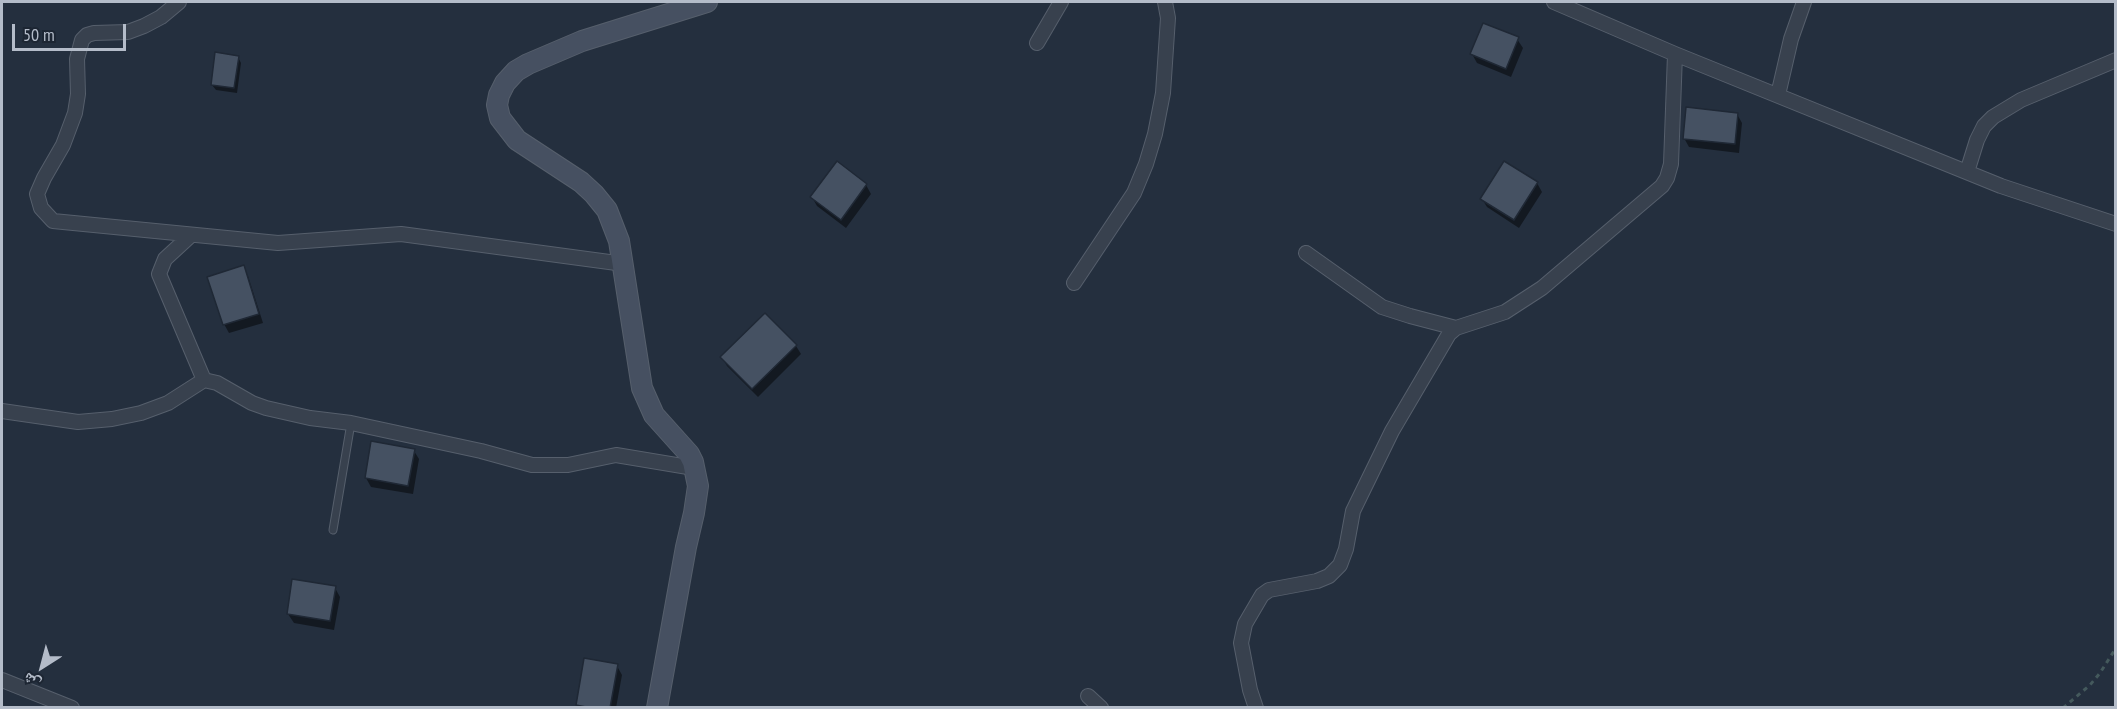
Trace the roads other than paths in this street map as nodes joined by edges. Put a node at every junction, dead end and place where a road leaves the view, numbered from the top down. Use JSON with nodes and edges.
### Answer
{"nodes":[{"id":1,"x":179,"y":2,"type":"edge"},
{"id":2,"x":707,"y":2,"type":"edge"},
{"id":3,"x":1060,"y":2,"type":"edge"},
{"id":4,"x":1165,"y":2,"type":"edge"},
{"id":5,"x":1554,"y":2,"type":"edge"},
{"id":6,"x":1804,"y":2,"type":"edge"},
{"id":7,"x":1037,"y":43,"type":"dead end"},
{"id":8,"x":1675,"y":54,"type":"junction"},
{"id":9,"x":2115,"y":60,"type":"edge"},
{"id":10,"x":1778,"y":95,"type":"junction"},
{"id":11,"x":1967,"y":172,"type":"junction"},
{"id":12,"x":2115,"y":224,"type":"edge"},
{"id":13,"x":190,"y":236,"type":"junction"},
{"id":14,"x":1306,"y":253,"type":"dead end"},
{"id":15,"x":624,"y":264,"type":"junction"},
{"id":16,"x":1074,"y":283,"type":"dead end"},
{"id":17,"x":1456,"y":328,"type":"junction"},
{"id":18,"x":204,"y":380,"type":"junction"},
{"id":19,"x":2,"y":411,"type":"edge"},
{"id":20,"x":351,"y":423,"type":"junction"},
{"id":21,"x":694,"y":468,"type":"junction"},
{"id":22,"x":333,"y":530,"type":"dead end"},
{"id":23,"x":2,"y":680,"type":"edge"},
{"id":24,"x":1088,"y":696,"type":"dead end"},
{"id":25,"x":72,"y":708,"type":"edge"},
{"id":26,"x":657,"y":708,"type":"edge"},
{"id":27,"x":1101,"y":708,"type":"edge"},
{"id":28,"x":1256,"y":708,"type":"edge"}],
"edges":[{"from":1,"to":13,"type":"street"},
{"from":2,"to":15,"type":"main road"},
{"from":3,"to":7,"type":"street"},
{"from":4,"to":16,"type":"street"},
{"from":5,"to":8,"type":"street"},
{"from":6,"to":10,"type":"street"},
{"from":8,"to":10,"type":"street"},
{"from":8,"to":17,"type":"street"},
{"from":9,"to":11,"type":"street"},
{"from":10,"to":11,"type":"street"},
{"from":11,"to":12,"type":"street"},
{"from":13,"to":15,"type":"street"},
{"from":13,"to":18,"type":"street"},
{"from":14,"to":17,"type":"street"},
{"from":15,"to":21,"type":"main road"},
{"from":17,"to":28,"type":"street"},
{"from":18,"to":19,"type":"street"},
{"from":18,"to":20,"type":"street"},
{"from":20,"to":21,"type":"street"},
{"from":20,"to":22,"type":"lane"},
{"from":21,"to":26,"type":"main road"},
{"from":23,"to":25,"type":"street"},
{"from":24,"to":27,"type":"street"}]}
